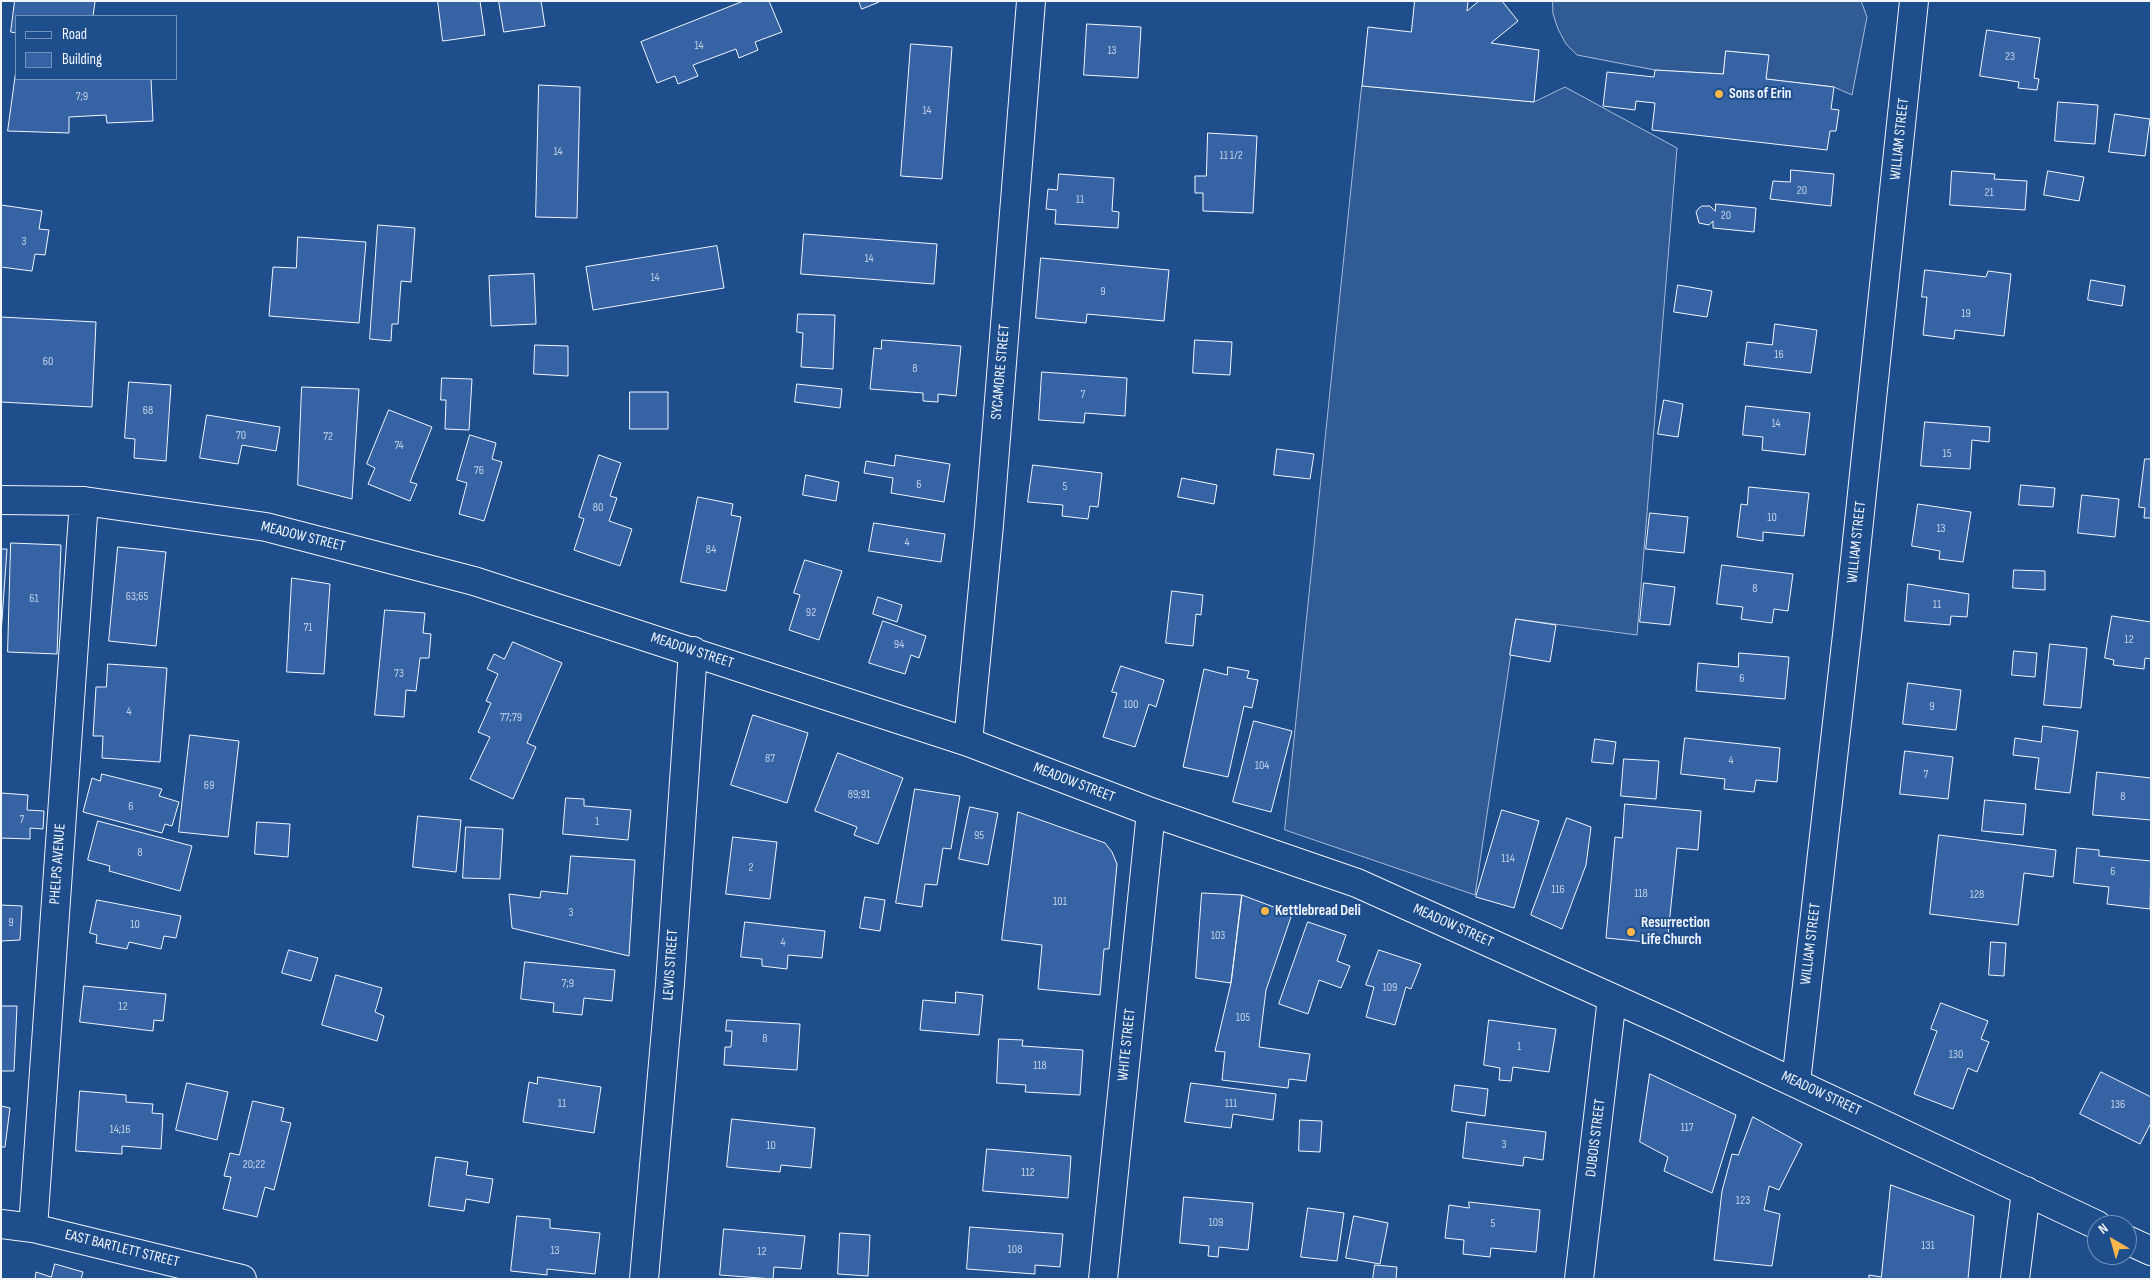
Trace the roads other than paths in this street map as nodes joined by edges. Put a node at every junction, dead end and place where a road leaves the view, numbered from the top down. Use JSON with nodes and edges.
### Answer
{"nodes":[{"id":1,"x":1031,"y":1,"type":"edge"},
{"id":2,"x":1914,"y":1,"type":"edge"},
{"id":3,"x":1,"y":500,"type":"edge"},
{"id":4,"x":84,"y":501,"type":"junction"},
{"id":5,"x":693,"y":651,"type":"junction"},
{"id":6,"x":968,"y":742,"type":"junction"},
{"id":7,"x":1151,"y":812,"type":"junction"},
{"id":8,"x":1612,"y":998,"type":"junction"},
{"id":9,"x":1796,"y":1082,"type":"junction"},
{"id":10,"x":2026,"y":1191,"type":"junction"},
{"id":11,"x":2087,"y":1220,"type":"edge"},
{"id":12,"x":1,"y":1224,"type":"edge"},
{"id":13,"x":33,"y":1228,"type":"junction"},
{"id":14,"x":2137,"y":1245,"type":"edge"},
{"id":15,"x":2151,"y":1251,"type":"edge"},
{"id":16,"x":242,"y":1279,"type":"edge"},
{"id":17,"x":644,"y":1279,"type":"edge"},
{"id":18,"x":1104,"y":1279,"type":"edge"},
{"id":19,"x":1579,"y":1279,"type":"edge"},
{"id":20,"x":2015,"y":1279,"type":"edge"}],
"edges":[{"from":1,"to":6,"type":"street","name":"SYCAMORE STREET"},
{"from":2,"to":9,"type":"street","name":"WILLIAM STREET"},
{"from":3,"to":4,"type":"street","name":"MEADOW STREET"},
{"from":4,"to":5,"type":"street","name":"MEADOW STREET"},
{"from":4,"to":13,"type":"street","name":"PHELPS AVENUE"},
{"from":5,"to":6,"type":"street","name":"MEADOW STREET"},
{"from":5,"to":17,"type":"street","name":"LEWIS STREET"},
{"from":6,"to":7,"type":"street","name":"MEADOW STREET"},
{"from":7,"to":8,"type":"street","name":"MEADOW STREET"},
{"from":7,"to":18,"type":"street","name":"WHITE STREET"},
{"from":8,"to":9,"type":"street","name":"MEADOW STREET"},
{"from":8,"to":19,"type":"street","name":"DUBOIS STREET"},
{"from":9,"to":10,"type":"street","name":"MEADOW STREET"},
{"from":10,"to":11,"type":"street","name":"MEADOW STREET"},
{"from":10,"to":20,"type":"street"},
{"from":12,"to":13,"type":"street","name":"EAST BARTLETT STREET"},
{"from":13,"to":16,"type":"street","name":"EAST BARTLETT STREET"},
{"from":14,"to":15,"type":"street"}]}
